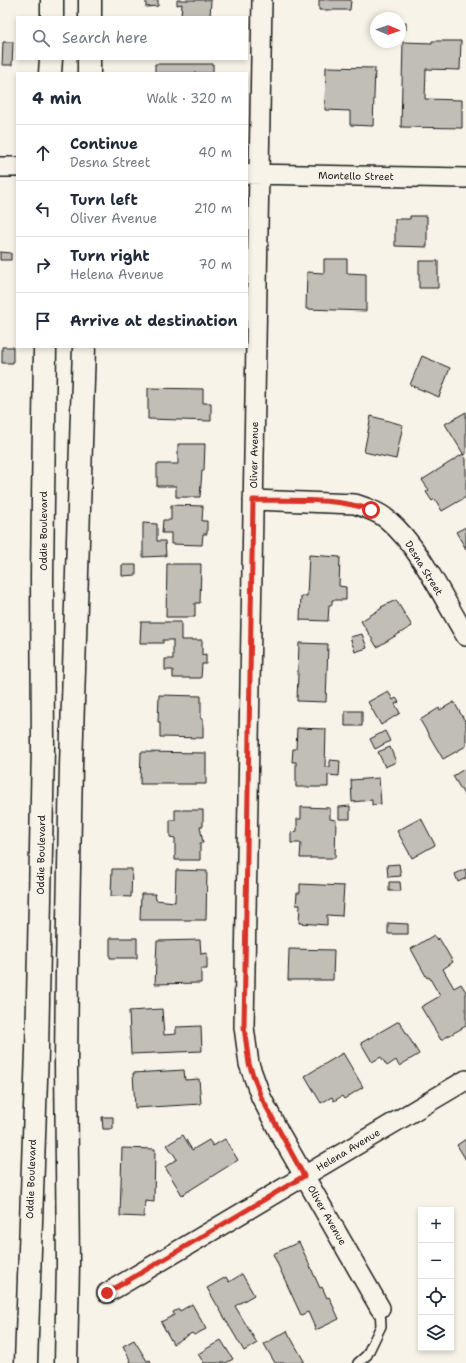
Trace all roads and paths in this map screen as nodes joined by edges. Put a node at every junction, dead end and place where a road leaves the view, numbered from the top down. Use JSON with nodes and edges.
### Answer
{"nodes":[{"id":1,"x":52,"y":0,"type":"edge"},
{"id":2,"x":90,"y":0,"type":"edge"},
{"id":3,"x":262,"y":0,"type":"edge"},
{"id":4,"x":52,"y":16,"type":"edge"},
{"id":5,"x":90,"y":16,"type":"edge"},
{"id":6,"x":51,"y":60,"type":"edge"},
{"id":7,"x":89,"y":60,"type":"edge"},
{"id":8,"x":50,"y":72,"type":"edge"},
{"id":9,"x":89,"y":72,"type":"edge"},
{"id":10,"x":0,"y":167,"type":"edge"},
{"id":11,"x":16,"y":167,"type":"edge"},
{"id":12,"x":253,"y":174,"type":"edge"},
{"id":13,"x":466,"y":178,"type":"edge"},
{"id":14,"x":45,"y":348,"type":"edge"},
{"id":15,"x":84,"y":348,"type":"edge"},
{"id":16,"x":253,"y":500,"type":"junction"},
{"id":17,"x":466,"y":636,"type":"edge"},
{"id":18,"x":466,"y":1080,"type":"edge"},
{"id":19,"x":304,"y":1176,"type":"junction"},
{"id":20,"x":107,"y":1293,"type":"dead end"},
{"id":21,"x":380,"y":1308,"type":"joint"},
{"id":22,"x":26,"y":1363,"type":"edge"},
{"id":23,"x":66,"y":1363,"type":"edge"},
{"id":24,"x":358,"y":1363,"type":"edge"}],
"edges":[{"from":1,"to":4,"type":"main road"},
{"from":2,"to":5,"type":"main road"},
{"from":3,"to":12,"type":"street","name":"Oliver Avenue"},
{"from":6,"to":8,"type":"main road"},
{"from":7,"to":9,"type":"main road"},
{"from":10,"to":11,"type":"street"},
{"from":12,"to":13,"type":"street","name":"Montello Street"},
{"from":12,"to":16,"type":"street","name":"Oliver Avenue"},
{"from":14,"to":22,"type":"main road","name":"Oddie Boulevard"},
{"from":15,"to":23,"type":"main road"},
{"from":16,"to":17,"type":"street","name":"Desna Street"},
{"from":16,"to":19,"type":"street","name":"Oliver Avenue"},
{"from":18,"to":19,"type":"street","name":"Helena Avenue"},
{"from":19,"to":20,"type":"street","name":"Helena Avenue"},
{"from":19,"to":21,"type":"street","name":"Oliver Avenue"},
{"from":21,"to":24,"type":"lane"}]}
